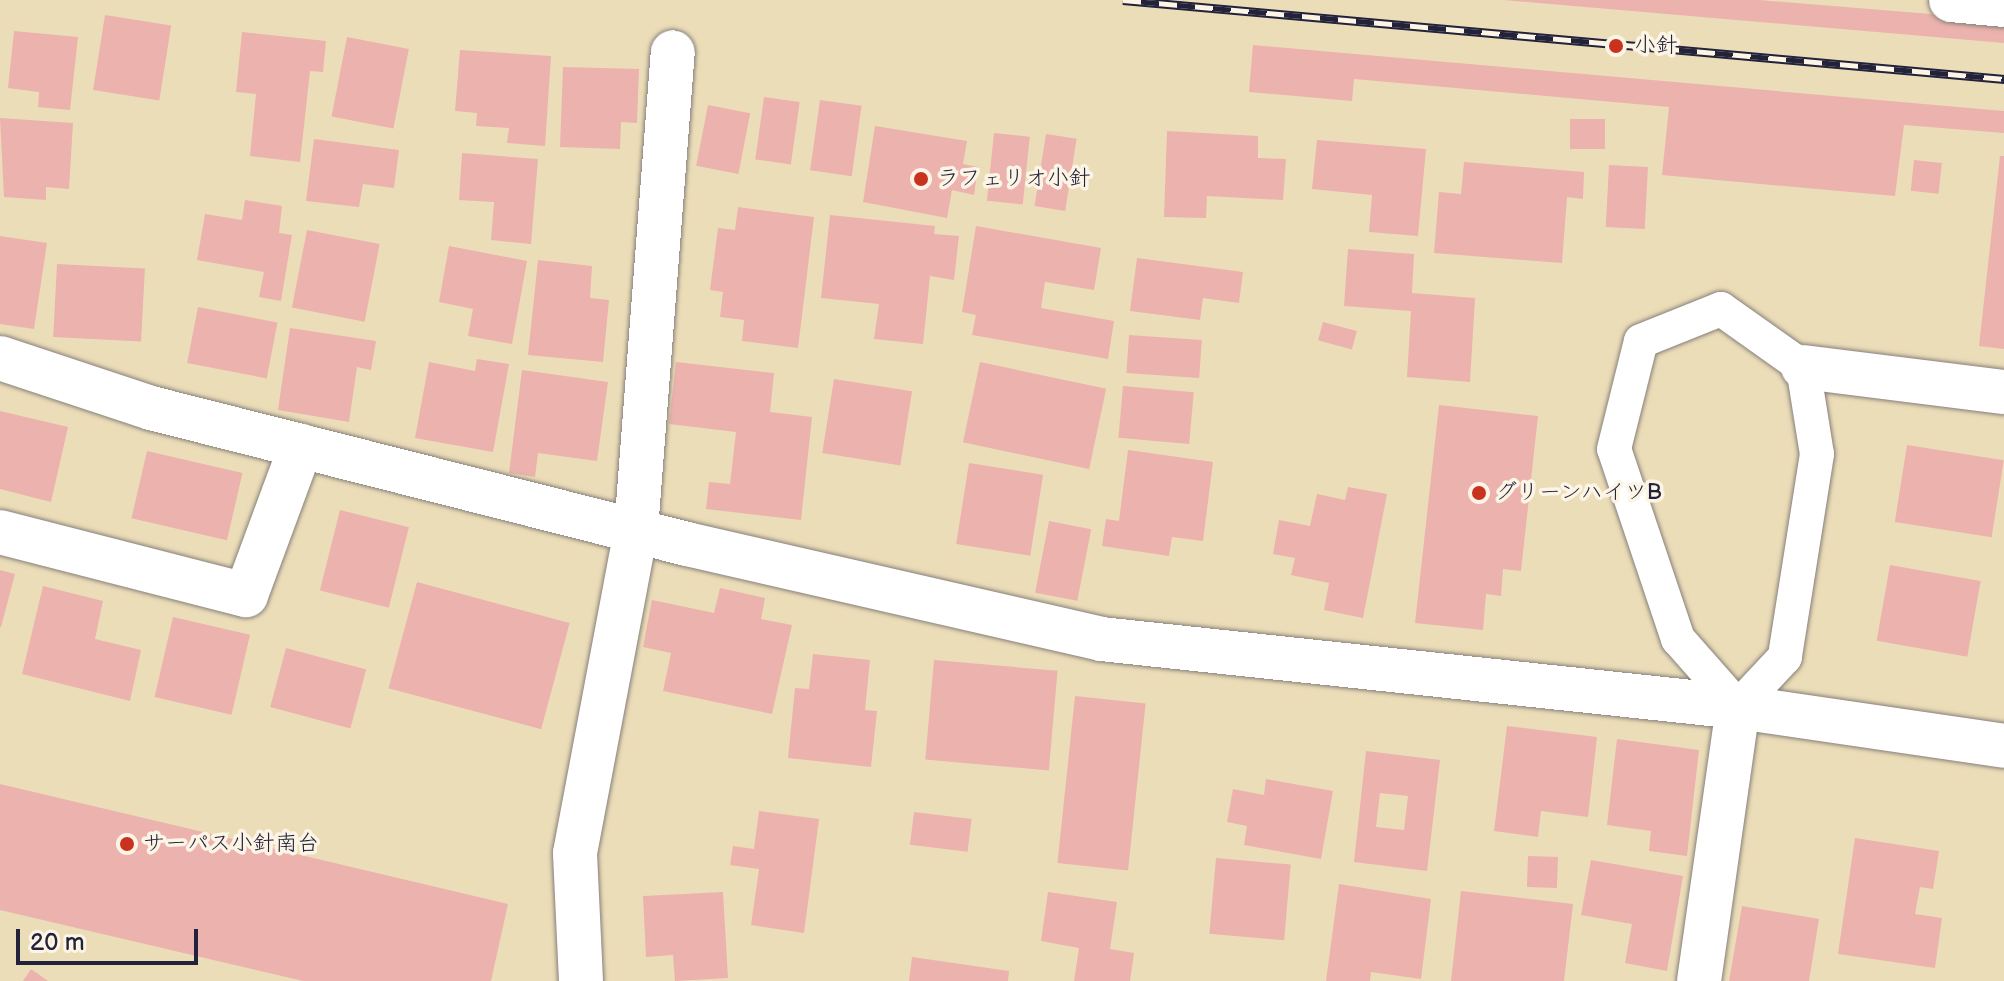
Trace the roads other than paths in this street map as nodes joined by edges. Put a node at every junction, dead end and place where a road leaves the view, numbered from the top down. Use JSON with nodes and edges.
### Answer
{"nodes":[{"id":1,"x":1951,"y":0,"type":"edge"},
{"id":2,"x":2004,"y":5,"type":"edge"},
{"id":3,"x":673,"y":52,"type":"dead end"},
{"id":4,"x":0,"y":358,"type":"edge"},
{"id":5,"x":1803,"y":367,"type":"junction"},
{"id":6,"x":2004,"y":392,"type":"edge"},
{"id":7,"x":301,"y":446,"type":"junction"},
{"id":8,"x":636,"y":530,"type":"junction"},
{"id":9,"x":0,"y":532,"type":"edge"},
{"id":10,"x":1738,"y":707,"type":"junction"},
{"id":11,"x":2004,"y":746,"type":"edge"},
{"id":12,"x":581,"y":981,"type":"edge"},
{"id":13,"x":1699,"y":981,"type":"edge"}],
"edges":[{"from":1,"to":2,"type":"street"},
{"from":3,"to":8,"type":"street"},
{"from":4,"to":7,"type":"street"},
{"from":5,"to":6,"type":"street"},
{"from":5,"to":10,"type":"lane"},
{"from":5,"to":10,"type":"lane"},
{"from":7,"to":8,"type":"street"},
{"from":7,"to":9,"type":"street"},
{"from":8,"to":10,"type":"street"},
{"from":8,"to":12,"type":"street"},
{"from":10,"to":11,"type":"street"},
{"from":10,"to":13,"type":"street"}]}
